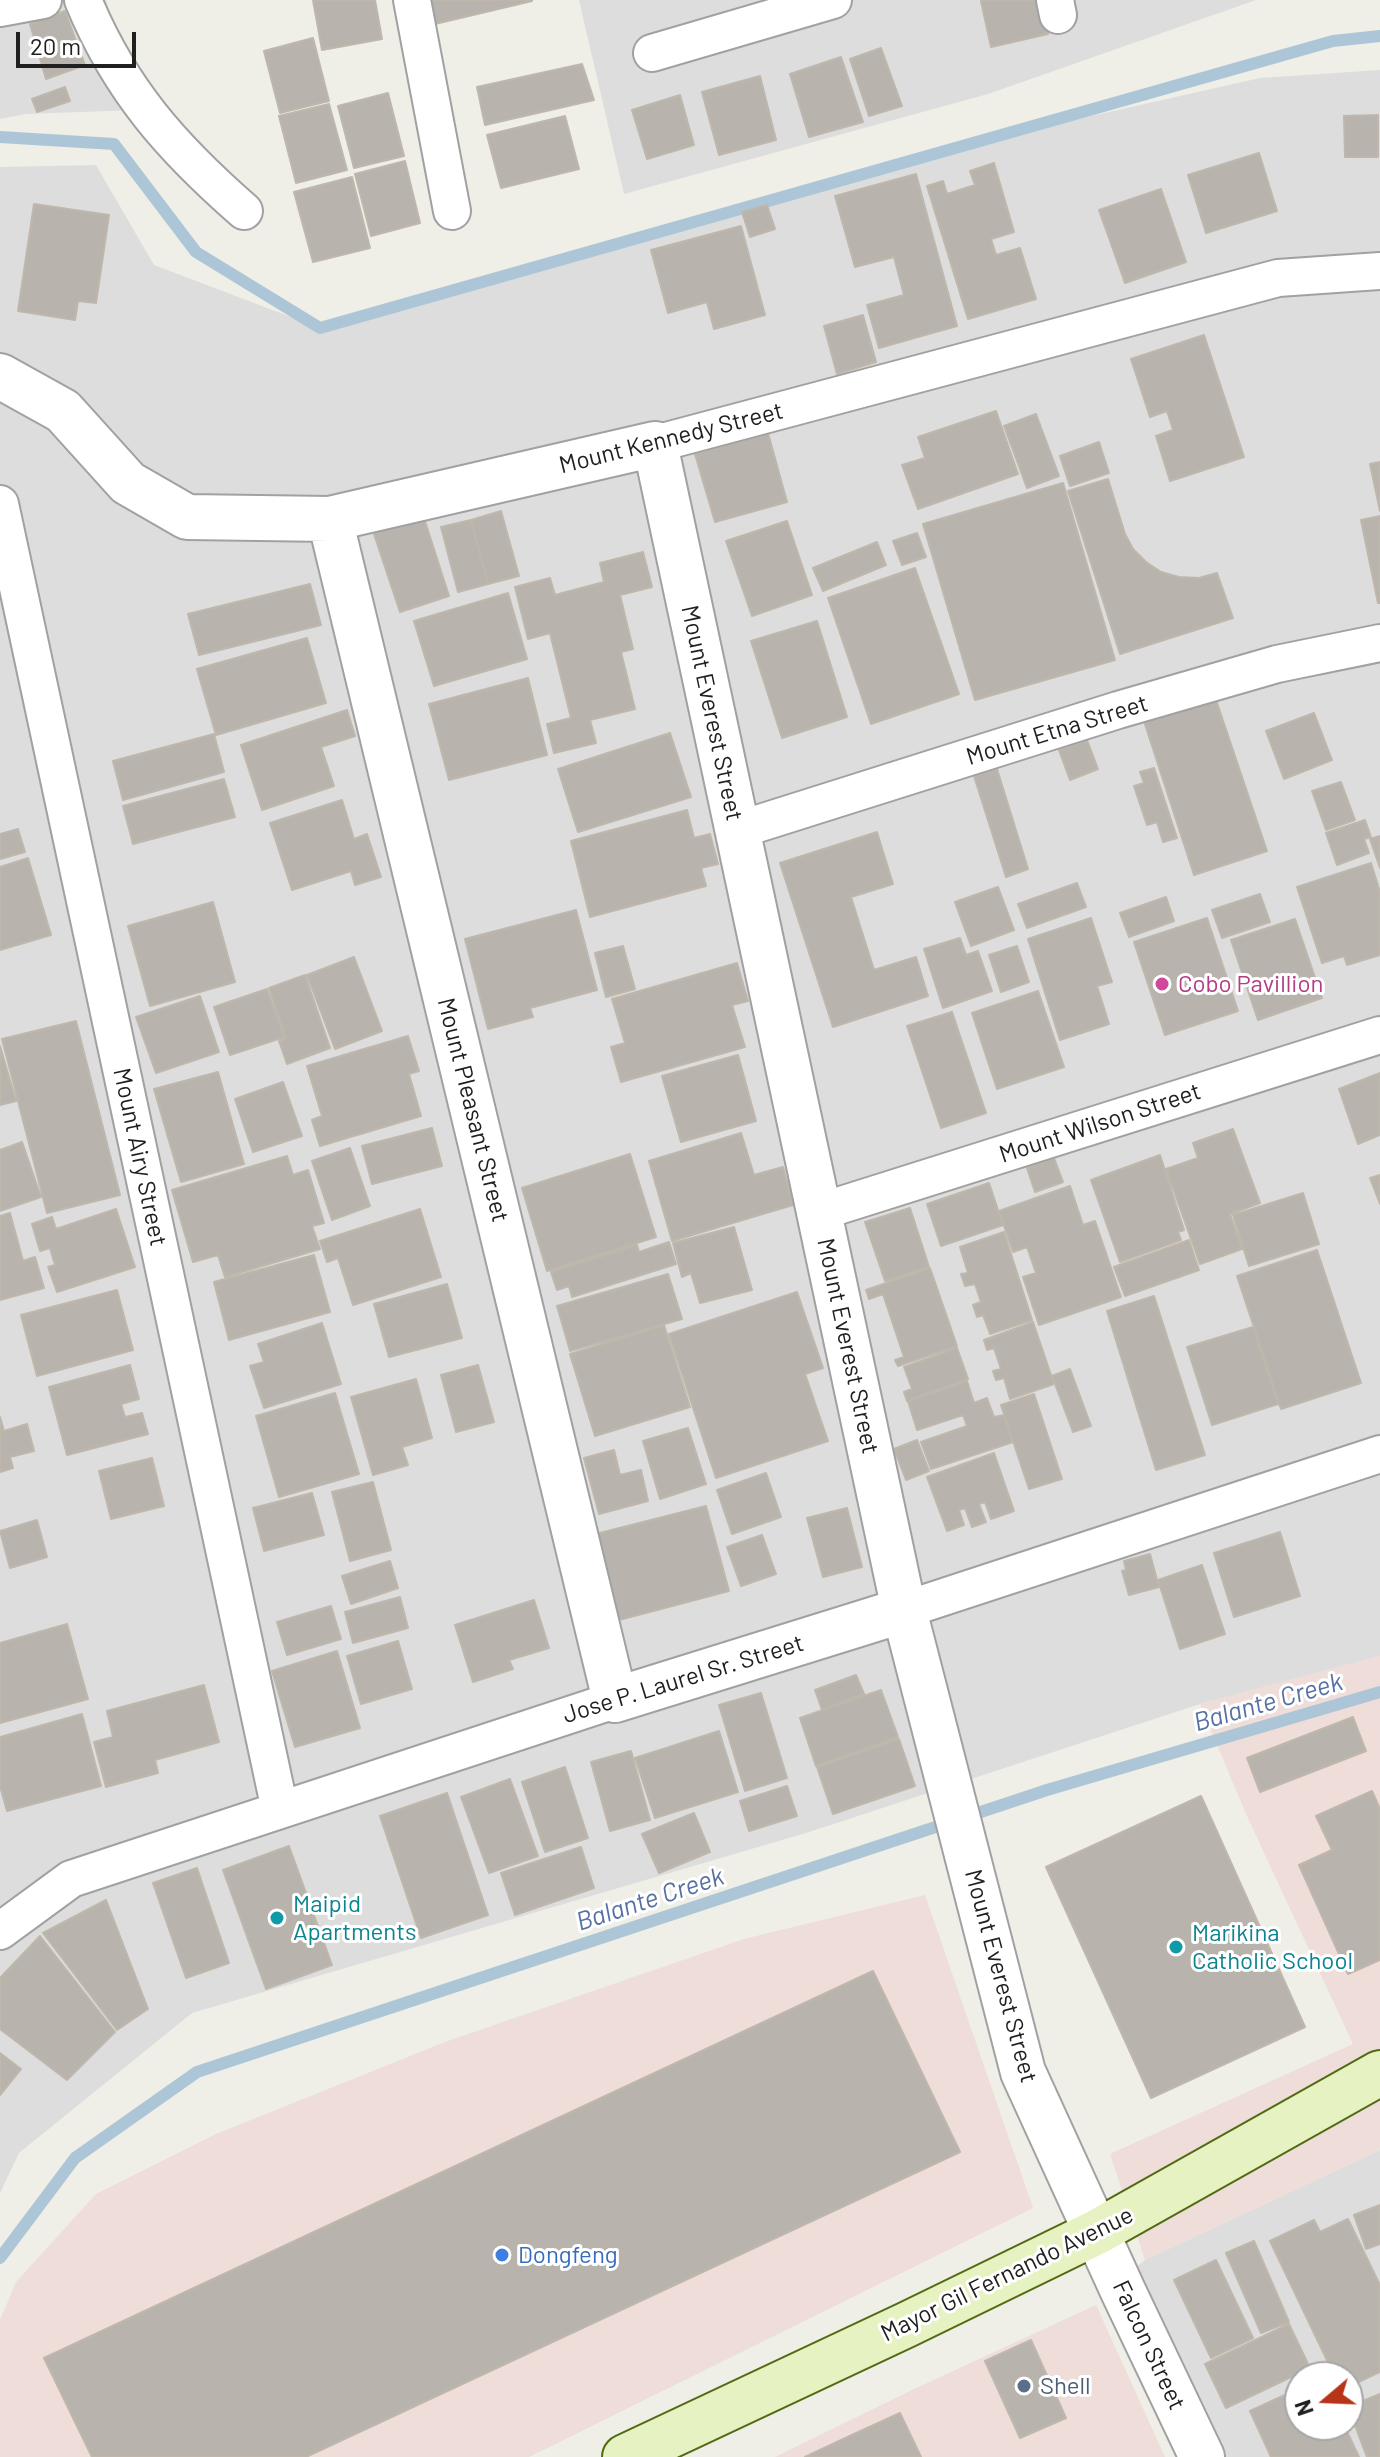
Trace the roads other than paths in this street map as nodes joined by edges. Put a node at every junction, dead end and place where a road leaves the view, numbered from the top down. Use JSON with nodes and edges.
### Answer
{"nodes":[{"id":1,"x":43,"y":0,"type":"edge"},
{"id":2,"x":83,"y":0,"type":"edge"},
{"id":3,"x":412,"y":0,"type":"edge"},
{"id":4,"x":833,"y":0,"type":"edge"},
{"id":5,"x":792,"y":6,"type":"edge"},
{"id":6,"x":0,"y":8,"type":"edge"},
{"id":7,"x":652,"y":53,"type":"dead end"},
{"id":8,"x":244,"y":211,"type":"dead end"},
{"id":9,"x":452,"y":211,"type":"dead end"},
{"id":10,"x":1380,"y":271,"type":"edge"},
{"id":11,"x":0,"y":376,"type":"edge"},
{"id":12,"x":655,"y":444,"type":"junction"},
{"id":13,"x":0,"y":504,"type":"edge"},
{"id":14,"x":330,"y":519,"type":"junction"},
{"id":15,"x":1380,"y":643,"type":"edge"},
{"id":16,"x":738,"y":830,"type":"junction"},
{"id":17,"x":1380,"y":1035,"type":"edge"},
{"id":18,"x":819,"y":1212,"type":"junction"},
{"id":19,"x":1380,"y":1454,"type":"edge"},
{"id":20,"x":904,"y":1610,"type":"junction"},
{"id":21,"x":615,"y":1700,"type":"junction"},
{"id":22,"x":280,"y":1810,"type":"junction"},
{"id":23,"x":0,"y":1931,"type":"edge"},
{"id":24,"x":1380,"y":2073,"type":"edge"},
{"id":25,"x":1097,"y":2232,"type":"junction"},
{"id":26,"x":625,"y":2457,"type":"edge"},
{"id":27,"x":1202,"y":2457,"type":"edge"}],
"edges":[{"from":1,"to":6,"type":"street"},
{"from":2,"to":8,"type":"street"},
{"from":3,"to":9,"type":"street"},
{"from":4,"to":5,"type":"street"},
{"from":5,"to":7,"type":"street"},
{"from":10,"to":12,"type":"street","name":"Mount Kennedy Street"},
{"from":11,"to":14,"type":"street","name":"Mount Kennedy Street"},
{"from":12,"to":14,"type":"street","name":"Mount Kennedy Street"},
{"from":12,"to":16,"type":"street","name":"Mount Everest Street"},
{"from":13,"to":22,"type":"street","name":"Mount Airy Street"},
{"from":14,"to":21,"type":"street","name":"Mount Pleasant Street"},
{"from":15,"to":16,"type":"street","name":"Mount Etna Street"},
{"from":16,"to":18,"type":"street","name":"Mount Everest Street"},
{"from":17,"to":18,"type":"street","name":"Mount Wilson Street"},
{"from":18,"to":20,"type":"street","name":"Mount Everest Street"},
{"from":19,"to":20,"type":"street","name":"Jose P. Laurel Sr. Street"},
{"from":20,"to":21,"type":"street","name":"Jose P. Laurel Sr. Street"},
{"from":20,"to":25,"type":"street","name":"Mount Everest Street"},
{"from":21,"to":22,"type":"street","name":"Jose P. Laurel Sr. Street"},
{"from":22,"to":23,"type":"street","name":"Jose P. Laurel Sr. Street"},
{"from":24,"to":25,"type":"main road","name":"Mayor Gil Fernando Avenue"},
{"from":25,"to":26,"type":"main road","name":"Mayor Gil Fernando Avenue"},
{"from":25,"to":27,"type":"street","name":"Falcon Street"}]}
